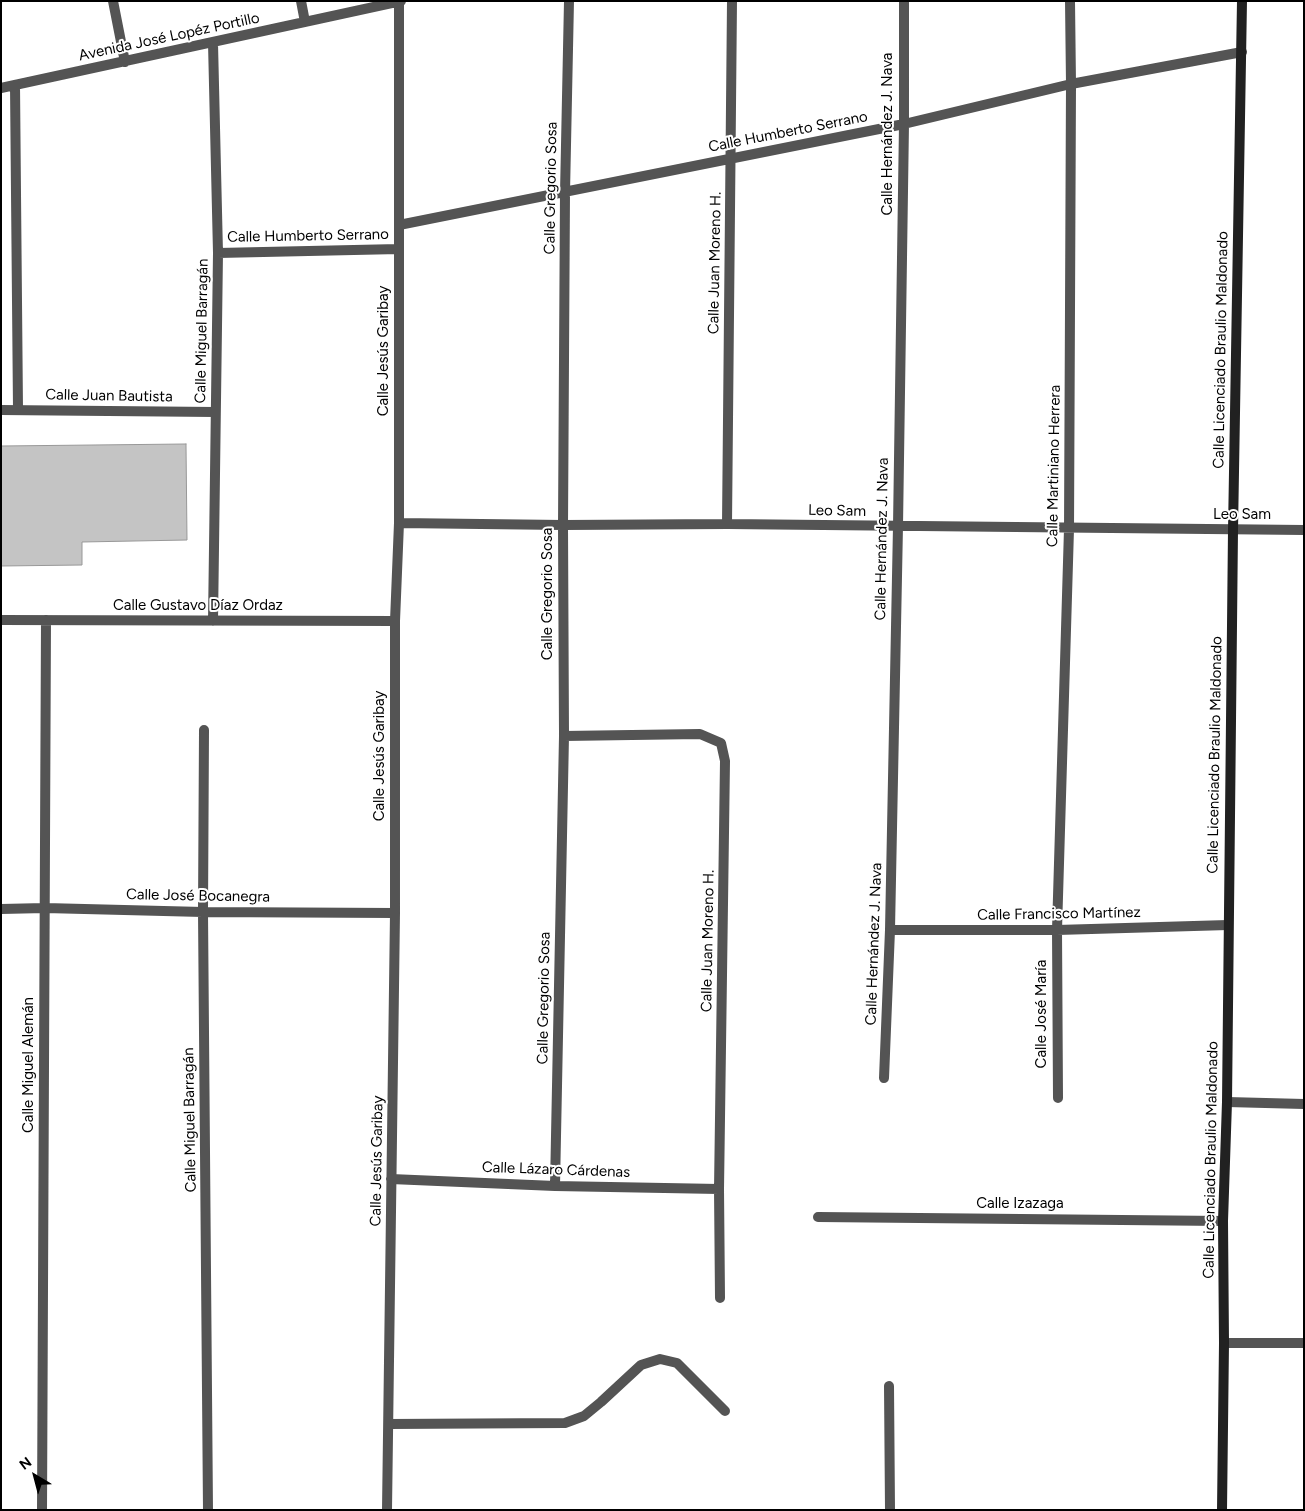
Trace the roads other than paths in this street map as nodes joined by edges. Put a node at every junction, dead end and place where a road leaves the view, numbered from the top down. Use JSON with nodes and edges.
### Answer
{"nodes":[{"id":1,"x":113,"y":1,"type":"edge"},
{"id":2,"x":301,"y":1,"type":"edge"},
{"id":3,"x":569,"y":1,"type":"edge"},
{"id":4,"x":732,"y":1,"type":"edge"},
{"id":5,"x":904,"y":1,"type":"edge"},
{"id":6,"x":1070,"y":1,"type":"edge"},
{"id":7,"x":1242,"y":1,"type":"edge"},
{"id":8,"x":400,"y":2,"type":"edge"},
{"id":9,"x":305,"y":22,"type":"junction"},
{"id":10,"x":213,"y":43,"type":"junction"},
{"id":11,"x":1242,"y":52,"type":"junction"},
{"id":12,"x":125,"y":62,"type":"junction"},
{"id":13,"x":1071,"y":84,"type":"junction"},
{"id":14,"x":15,"y":85,"type":"junction"},
{"id":15,"x":1,"y":88,"type":"edge"},
{"id":16,"x":904,"y":124,"type":"junction"},
{"id":17,"x":731,"y":159,"type":"junction"},
{"id":18,"x":565,"y":192,"type":"junction"},
{"id":19,"x":399,"y":226,"type":"junction"},
{"id":20,"x":399,"y":249,"type":"junction"},
{"id":21,"x":218,"y":253,"type":"junction"},
{"id":22,"x":18,"y":409,"type":"junction"},
{"id":23,"x":1,"y":410,"type":"edge"},
{"id":24,"x":215,"y":412,"type":"junction"},
{"id":25,"x":399,"y":523,"type":"junction"},
{"id":26,"x":727,"y":524,"type":"junction"},
{"id":27,"x":563,"y":525,"type":"junction"},
{"id":28,"x":898,"y":526,"type":"junction"},
{"id":29,"x":1069,"y":529,"type":"junction"},
{"id":30,"x":1233,"y":530,"type":"junction"},
{"id":31,"x":1304,"y":530,"type":"edge"},
{"id":32,"x":1,"y":620,"type":"edge"},
{"id":33,"x":46,"y":620,"type":"junction"},
{"id":34,"x":213,"y":621,"type":"junction"},
{"id":35,"x":395,"y":621,"type":"junction"},
{"id":36,"x":204,"y":730,"type":"dead end"},
{"id":37,"x":564,"y":736,"type":"junction"},
{"id":38,"x":45,"y":908,"type":"junction"},
{"id":39,"x":1,"y":909,"type":"edge"},
{"id":40,"x":203,"y":912,"type":"junction"},
{"id":41,"x":395,"y":913,"type":"junction"},
{"id":42,"x":1228,"y":925,"type":"junction"},
{"id":43,"x":890,"y":930,"type":"junction"},
{"id":44,"x":1057,"y":930,"type":"junction"},
{"id":45,"x":884,"y":1078,"type":"dead end"},
{"id":46,"x":1058,"y":1098,"type":"dead end"},
{"id":47,"x":1227,"y":1102,"type":"junction"},
{"id":48,"x":1304,"y":1104,"type":"edge"},
{"id":49,"x":391,"y":1179,"type":"junction"},
{"id":50,"x":555,"y":1186,"type":"junction"},
{"id":51,"x":719,"y":1189,"type":"junction"},
{"id":52,"x":818,"y":1217,"type":"dead end"},
{"id":53,"x":1223,"y":1221,"type":"junction"},
{"id":54,"x":720,"y":1298,"type":"dead end"},
{"id":55,"x":1224,"y":1343,"type":"junction"},
{"id":56,"x":1304,"y":1343,"type":"edge"},
{"id":57,"x":889,"y":1386,"type":"dead end"},
{"id":58,"x":725,"y":1411,"type":"dead end"},
{"id":59,"x":389,"y":1424,"type":"junction"},
{"id":60,"x":42,"y":1510,"type":"edge"},
{"id":61,"x":208,"y":1510,"type":"edge"},
{"id":62,"x":387,"y":1510,"type":"edge"},
{"id":63,"x":890,"y":1510,"type":"edge"},
{"id":64,"x":1222,"y":1510,"type":"edge"}],
"edges":[{"from":1,"to":12,"type":"street"},
{"from":2,"to":9,"type":"street"},
{"from":3,"to":18,"type":"street","name":"Calle Gregorio Sosa"},
{"from":4,"to":17,"type":"street","name":"Calle Juan Moreno H."},
{"from":5,"to":16,"type":"street","name":"Calle Hernández J. Nava"},
{"from":6,"to":13,"type":"street","name":"Calle Martiniano Herrera"},
{"from":7,"to":11,"type":"street","name":"Calle Licenciado Braulio Maldonado"},
{"from":8,"to":9,"type":"street","name":"Avenida José Lopéz Portillo"},
{"from":8,"to":19,"type":"street","name":"Calle Jesús Garibay"},
{"from":9,"to":10,"type":"street","name":"Avenida José Lopéz Portillo"},
{"from":10,"to":12,"type":"street","name":"Avenida José Lopéz Portillo"},
{"from":10,"to":21,"type":"street","name":"Calle Miguel Barragán"},
{"from":11,"to":13,"type":"street","name":"Calle Humberto Serrano"},
{"from":11,"to":30,"type":"street","name":"Calle Licenciado Braulio Maldonado"},
{"from":12,"to":14,"type":"street","name":"Avenida José Lopéz Portillo"},
{"from":13,"to":16,"type":"street","name":"Calle Humberto Serrano"},
{"from":13,"to":29,"type":"street","name":"Calle Martiniano Herrera"},
{"from":14,"to":15,"type":"street","name":"Avenida José Lopéz Portillo"},
{"from":14,"to":22,"type":"street"},
{"from":16,"to":17,"type":"street","name":"Calle Humberto Serrano"},
{"from":16,"to":28,"type":"street","name":"Calle Hernández J. Nava"},
{"from":17,"to":18,"type":"street","name":"Calle Humberto Serrano"},
{"from":17,"to":26,"type":"street","name":"Calle Juan Moreno H."},
{"from":18,"to":19,"type":"street","name":"Calle Humberto Serrano"},
{"from":18,"to":27,"type":"street","name":"Calle Gregorio Sosa"},
{"from":19,"to":20,"type":"street","name":"Calle Jesús Garibay"},
{"from":20,"to":21,"type":"street","name":"Calle Humberto Serrano"},
{"from":20,"to":25,"type":"street","name":"Calle Jesús Garibay"},
{"from":21,"to":24,"type":"street","name":"Calle Miguel Barragán"},
{"from":22,"to":23,"type":"street","name":"Calle Juan Bautista"},
{"from":22,"to":24,"type":"street","name":"Calle Juan Bautista"},
{"from":24,"to":34,"type":"street","name":"Calle Miguel Barragán"},
{"from":25,"to":27,"type":"street","name":"Leo Sam"},
{"from":25,"to":35,"type":"street","name":"Calle Jesús Garibay"},
{"from":26,"to":27,"type":"street","name":"Leo Sam"},
{"from":26,"to":28,"type":"street","name":"Leo Sam"},
{"from":27,"to":37,"type":"street","name":"Calle Gregorio Sosa"},
{"from":28,"to":29,"type":"street","name":"Leo Sam"},
{"from":28,"to":43,"type":"street","name":"Calle Hernández J. Nava"},
{"from":29,"to":30,"type":"street","name":"Leo Sam"},
{"from":29,"to":44,"type":"street","name":"Calle Martiniano Herrera"},
{"from":30,"to":31,"type":"street","name":"Leo Sam"},
{"from":30,"to":42,"type":"street","name":"Calle Licenciado Braulio Maldonado"},
{"from":32,"to":33,"type":"street","name":"Calle Gustavo Díaz Ordaz"},
{"from":33,"to":34,"type":"street","name":"Calle Gustavo Díaz Ordaz"},
{"from":33,"to":38,"type":"street","name":"Calle Miguel Alemán"},
{"from":34,"to":35,"type":"street","name":"Calle Gustavo Díaz Ordaz"},
{"from":35,"to":41,"type":"street","name":"Calle Jesús Garibay"},
{"from":36,"to":40,"type":"street","name":"Calle Miguel Barragán"},
{"from":37,"to":50,"type":"street","name":"Calle Gregorio Sosa"},
{"from":37,"to":51,"type":"street","name":"Calle Juan Moreno H."},
{"from":38,"to":39,"type":"street","name":"Calle José Bocanegra"},
{"from":38,"to":40,"type":"street","name":"Calle José Bocanegra"},
{"from":38,"to":60,"type":"street","name":"Calle Miguel Alemán"},
{"from":40,"to":41,"type":"street","name":"Calle José Bocanegra"},
{"from":40,"to":61,"type":"street","name":"Calle Miguel Barragán"},
{"from":41,"to":49,"type":"street","name":"Calle Jesús Garibay"},
{"from":42,"to":44,"type":"street","name":"Calle Francisco Martínez"},
{"from":42,"to":47,"type":"street","name":"Calle Licenciado Braulio Maldonado"},
{"from":43,"to":44,"type":"street","name":"Calle Francisco Martínez"},
{"from":43,"to":45,"type":"street","name":"Calle Hernández J. Nava"},
{"from":44,"to":46,"type":"street","name":"Calle José María"},
{"from":47,"to":48,"type":"street"},
{"from":47,"to":53,"type":"street","name":"Calle Licenciado Braulio Maldonado"},
{"from":49,"to":50,"type":"street","name":"Calle Lázaro Cárdenas"},
{"from":49,"to":59,"type":"street","name":"Calle Jesús Garibay"},
{"from":50,"to":51,"type":"street","name":"Calle Lázaro Cárdenas"},
{"from":51,"to":54,"type":"street","name":"Calle Juan Moreno H."},
{"from":52,"to":53,"type":"street","name":"Calle Izazaga"},
{"from":53,"to":55,"type":"street","name":"Calle Licenciado Braulio Maldonado"},
{"from":55,"to":56,"type":"street"},
{"from":55,"to":64,"type":"street","name":"Calle Licenciado Braulio Maldonado"},
{"from":57,"to":63,"type":"street"},
{"from":58,"to":59,"type":"street"},
{"from":59,"to":62,"type":"street","name":"Calle Jesús Garibay"}]}
